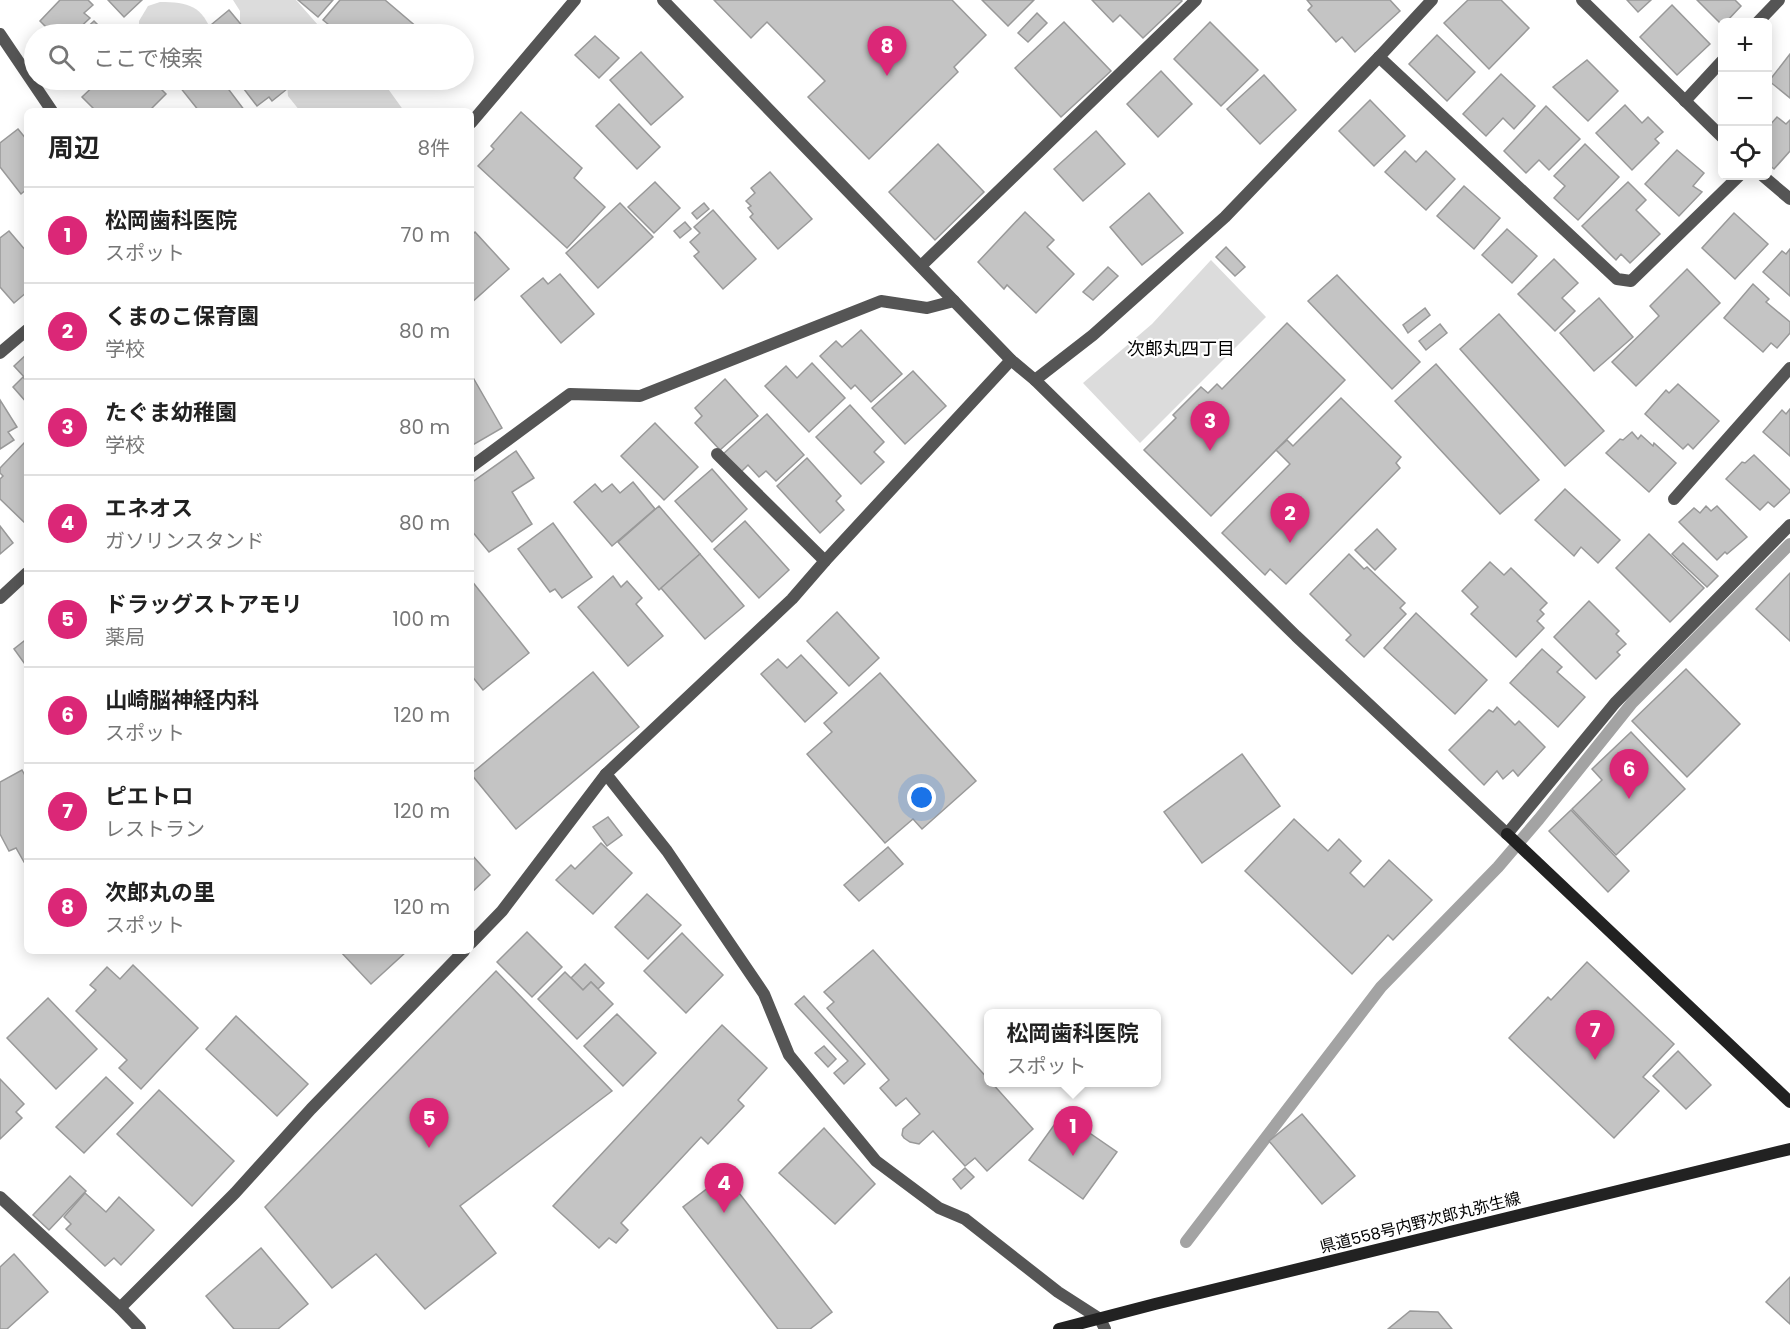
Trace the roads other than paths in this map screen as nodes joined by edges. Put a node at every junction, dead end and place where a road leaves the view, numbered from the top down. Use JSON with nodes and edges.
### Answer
{"nodes":[{"id":1,"x":575,"y":0,"type":"edge"},
{"id":2,"x":663,"y":0,"type":"edge"},
{"id":3,"x":1196,"y":0,"type":"edge"},
{"id":4,"x":1432,"y":0,"type":"edge"},
{"id":5,"x":1582,"y":0,"type":"edge"},
{"id":6,"x":1779,"y":0,"type":"edge"},
{"id":7,"x":1762,"y":18,"type":"edge"},
{"id":8,"x":0,"y":34,"type":"edge"},
{"id":9,"x":1379,"y":57,"type":"junction"},
{"id":10,"x":1718,"y":65,"type":"edge"},
{"id":11,"x":24,"y":70,"type":"edge"},
{"id":12,"x":38,"y":90,"type":"edge"},
{"id":13,"x":1685,"y":101,"type":"junction"},
{"id":14,"x":50,"y":108,"type":"edge"},
{"id":15,"x":474,"y":119,"type":"edge"},
{"id":16,"x":1718,"y":133,"type":"edge"},
{"id":17,"x":1735,"y":180,"type":"edge"},
{"id":18,"x":1768,"y":180,"type":"edge"},
{"id":19,"x":1790,"y":200,"type":"edge"},
{"id":20,"x":921,"y":266,"type":"junction"},
{"id":21,"x":954,"y":301,"type":"junction"},
{"id":22,"x":24,"y":333,"type":"edge"},
{"id":23,"x":0,"y":353,"type":"edge"},
{"id":24,"x":1011,"y":360,"type":"junction"},
{"id":25,"x":1790,"y":368,"type":"edge"},
{"id":26,"x":1035,"y":380,"type":"junction"},
{"id":27,"x":717,"y":454,"type":"dead end"},
{"id":28,"x":474,"y":465,"type":"edge"},
{"id":29,"x":1674,"y":500,"type":"dead end"},
{"id":30,"x":1790,"y":525,"type":"edge"},
{"id":31,"x":825,"y":561,"type":"junction"},
{"id":32,"x":24,"y":576,"type":"edge"},
{"id":33,"x":0,"y":598,"type":"edge"},
{"id":34,"x":606,"y":774,"type":"junction"},
{"id":35,"x":1507,"y":834,"type":"junction"},
{"id":36,"x":474,"y":940,"type":"edge"},
{"id":37,"x":461,"y":954,"type":"edge"},
{"id":38,"x":1790,"y":1102,"type":"edge"},
{"id":39,"x":1790,"y":1149,"type":"edge"},
{"id":40,"x":0,"y":1197,"type":"edge"},
{"id":41,"x":120,"y":1308,"type":"junction"},
{"id":42,"x":1103,"y":1324,"type":"edge"},
{"id":43,"x":135,"y":1327,"type":"edge"},
{"id":44,"x":1059,"y":1329,"type":"edge"}],
"edges":[{"from":1,"to":15,"type":"street"},
{"from":2,"to":20,"type":"street"},
{"from":3,"to":20,"type":"street"},
{"from":4,"to":9,"type":"street"},
{"from":5,"to":13,"type":"street"},
{"from":6,"to":7,"type":"street"},
{"from":8,"to":11,"type":"street"},
{"from":9,"to":17,"type":"street"},
{"from":9,"to":26,"type":"street"},
{"from":10,"to":13,"type":"street"},
{"from":12,"to":14,"type":"street"},
{"from":13,"to":16,"type":"street"},
{"from":18,"to":19,"type":"street"},
{"from":20,"to":21,"type":"street"},
{"from":21,"to":24,"type":"street"},
{"from":21,"to":28,"type":"street"},
{"from":22,"to":23,"type":"street"},
{"from":24,"to":26,"type":"street"},
{"from":24,"to":31,"type":"street"},
{"from":25,"to":29,"type":"street"},
{"from":26,"to":35,"type":"street"},
{"from":27,"to":31,"type":"street"},
{"from":30,"to":35,"type":"street"},
{"from":31,"to":34,"type":"street"},
{"from":32,"to":33,"type":"street"},
{"from":34,"to":36,"type":"street"},
{"from":34,"to":42,"type":"street"},
{"from":35,"to":38,"type":"main road"},
{"from":37,"to":41,"type":"street"},
{"from":39,"to":42,"type":"main road","name":"県道558号内野次郎丸弥生線"},
{"from":40,"to":41,"type":"street"},
{"from":41,"to":43,"type":"street"},
{"from":42,"to":44,"type":"main road","name":"県道558号内野次郎丸弥生線"}]}
